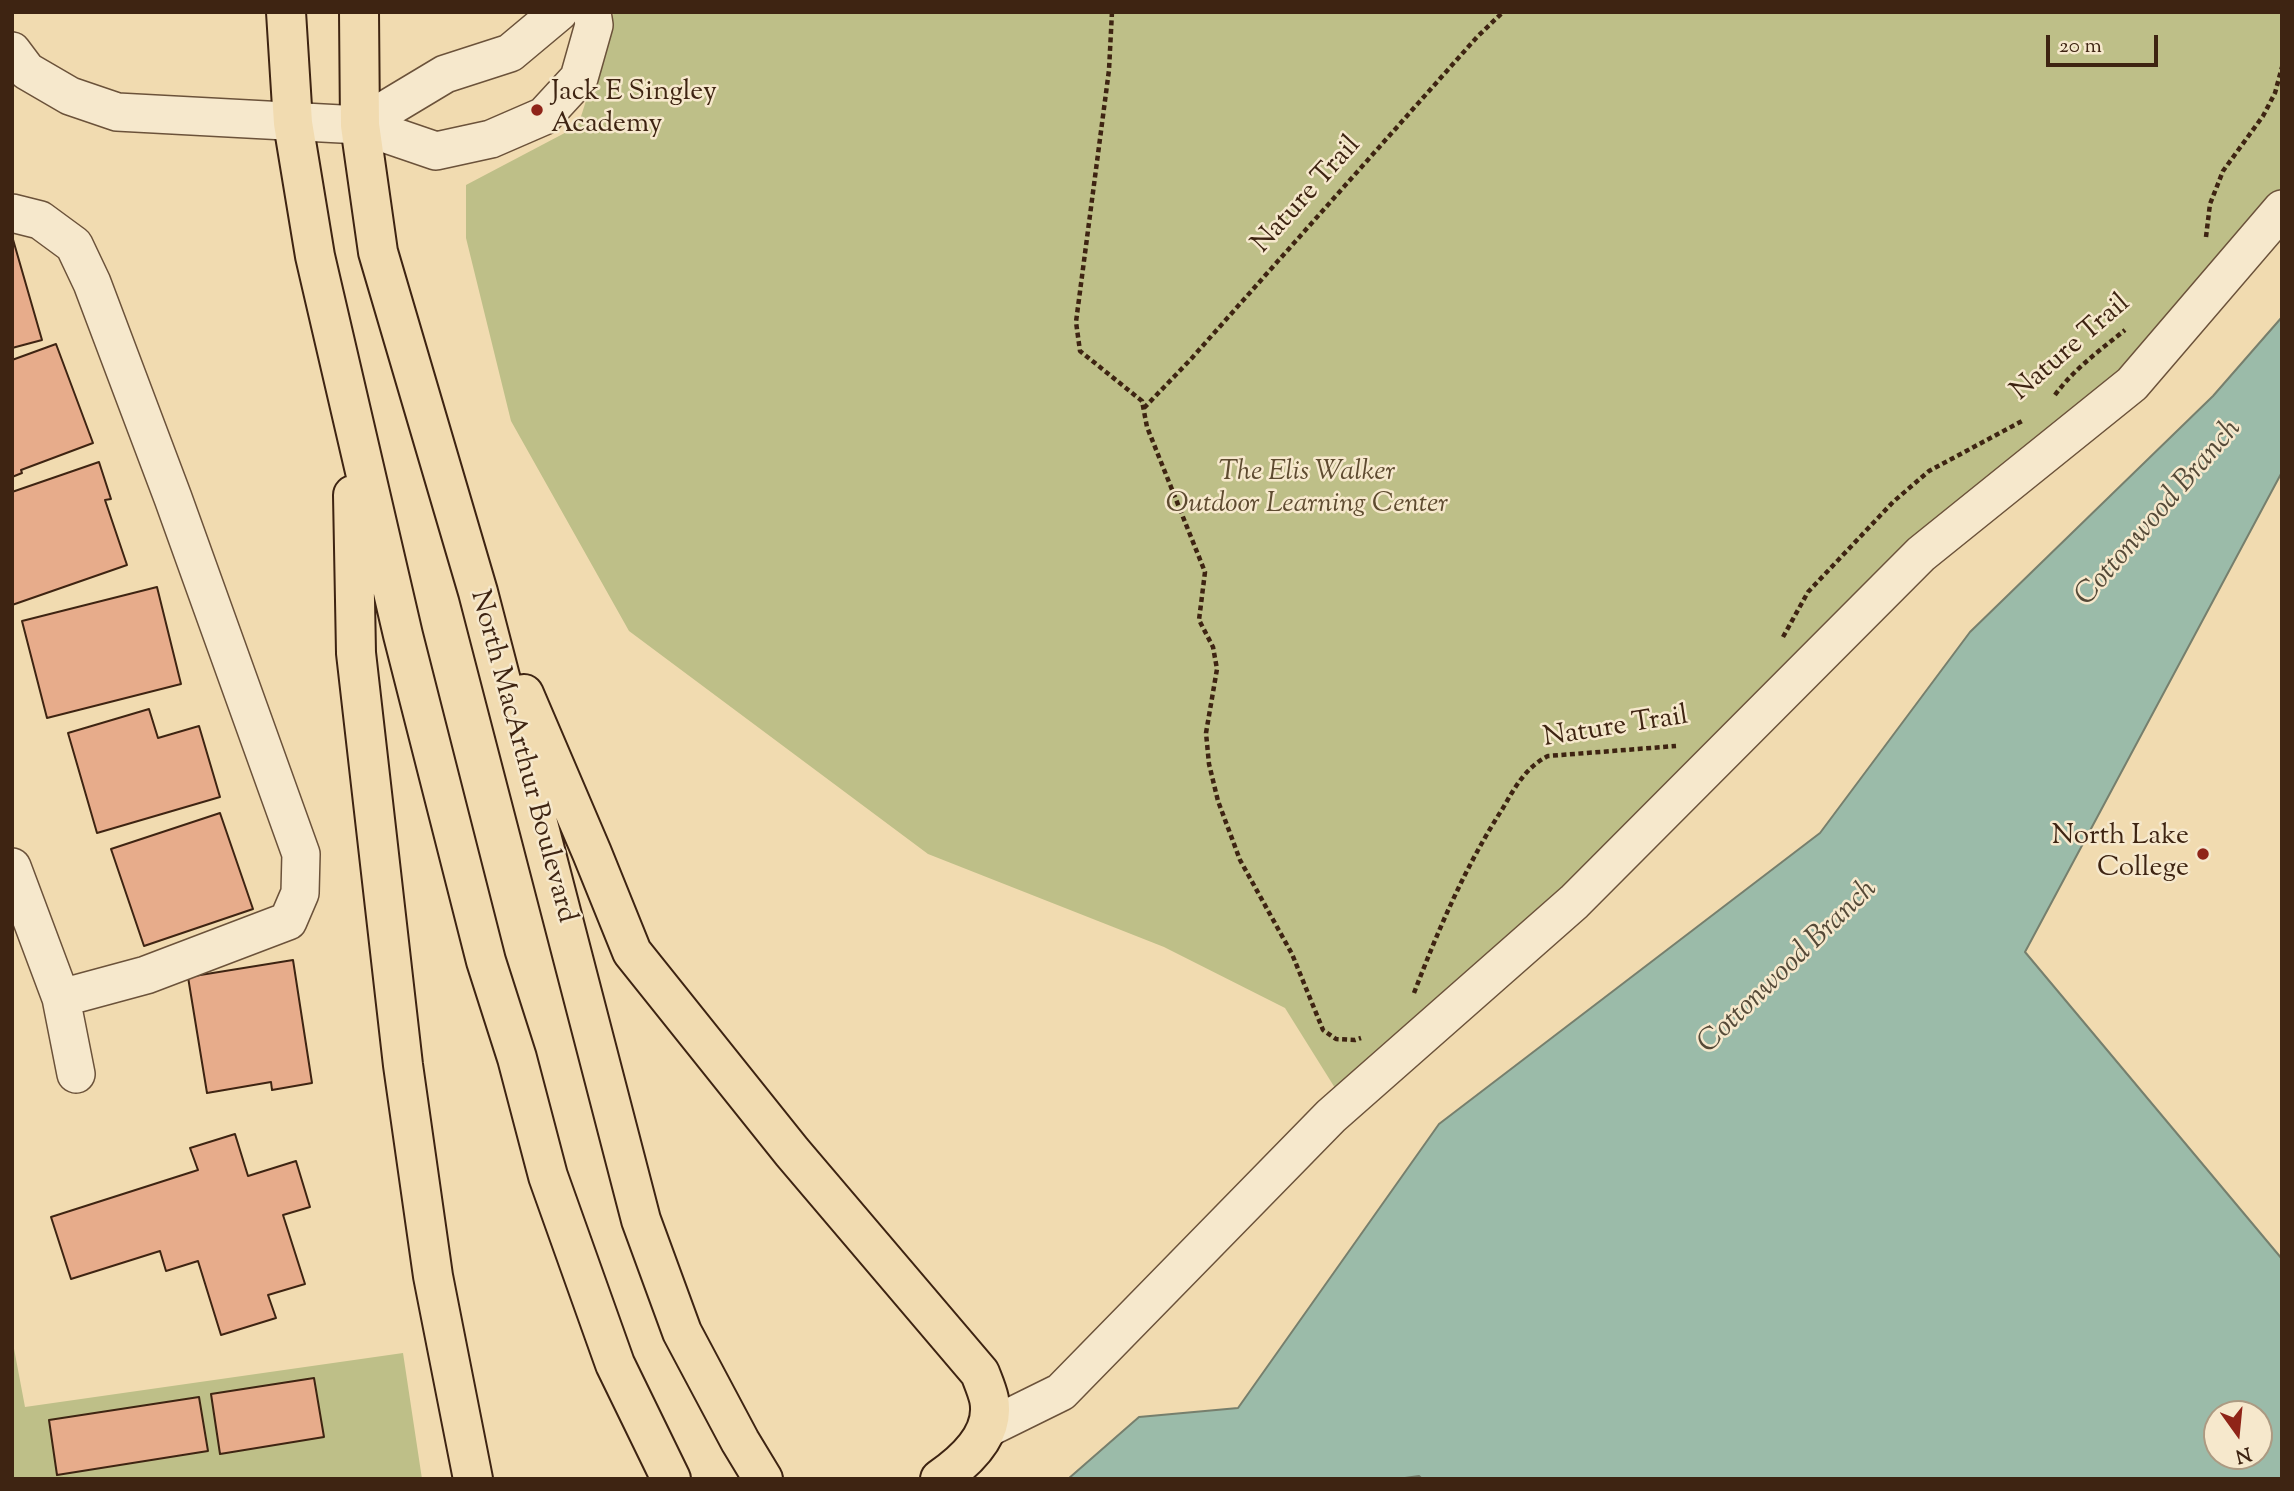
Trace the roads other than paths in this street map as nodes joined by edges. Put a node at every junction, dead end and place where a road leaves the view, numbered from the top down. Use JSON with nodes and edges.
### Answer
{"nodes":[{"id":1,"x":286,"y":12,"type":"edge"},
{"id":2,"x":359,"y":12,"type":"edge"},
{"id":3,"x":559,"y":12,"type":"edge"},
{"id":4,"x":592,"y":12,"type":"edge"},
{"id":5,"x":12,"y":51,"type":"edge"},
{"id":6,"x":293,"y":123,"type":"junction"},
{"id":7,"x":360,"y":125,"type":"junction"},
{"id":8,"x":2282,"y":209,"type":"edge"},
{"id":9,"x":12,"y":213,"type":"edge"},
{"id":10,"x":349,"y":409,"type":"junction"},
{"id":11,"x":478,"y":592,"type":"junction"},
{"id":12,"x":12,"y":867,"type":"edge"},
{"id":13,"x":61,"y":998,"type":"junction"},
{"id":14,"x":76,"y":1074,"type":"dead end"},
{"id":15,"x":988,"y":1428,"type":"junction"},
{"id":16,"x":472,"y":1479,"type":"edge"},
{"id":17,"x":671,"y":1479,"type":"edge"},
{"id":18,"x":763,"y":1479,"type":"edge"},
{"id":19,"x":940,"y":1479,"type":"edge"}],
"edges":[{"from":1,"to":6,"type":"main road"},
{"from":2,"to":7,"type":"main road","name":"North MacArthur Boulevard"},
{"from":3,"to":7,"type":"street"},
{"from":4,"to":7,"type":"street"},
{"from":5,"to":6,"type":"street"},
{"from":6,"to":7,"type":"street"},
{"from":6,"to":10,"type":"main road"},
{"from":7,"to":11,"type":"main road","name":"North MacArthur Boulevard"},
{"from":8,"to":15,"type":"street"},
{"from":9,"to":13,"type":"street"},
{"from":10,"to":16,"type":"main road"},
{"from":10,"to":17,"type":"main road"},
{"from":11,"to":15,"type":"main road"},
{"from":11,"to":18,"type":"main road","name":"North MacArthur Boulevard"},
{"from":12,"to":13,"type":"street"},
{"from":13,"to":14,"type":"street"},
{"from":15,"to":19,"type":"main road"}]}
